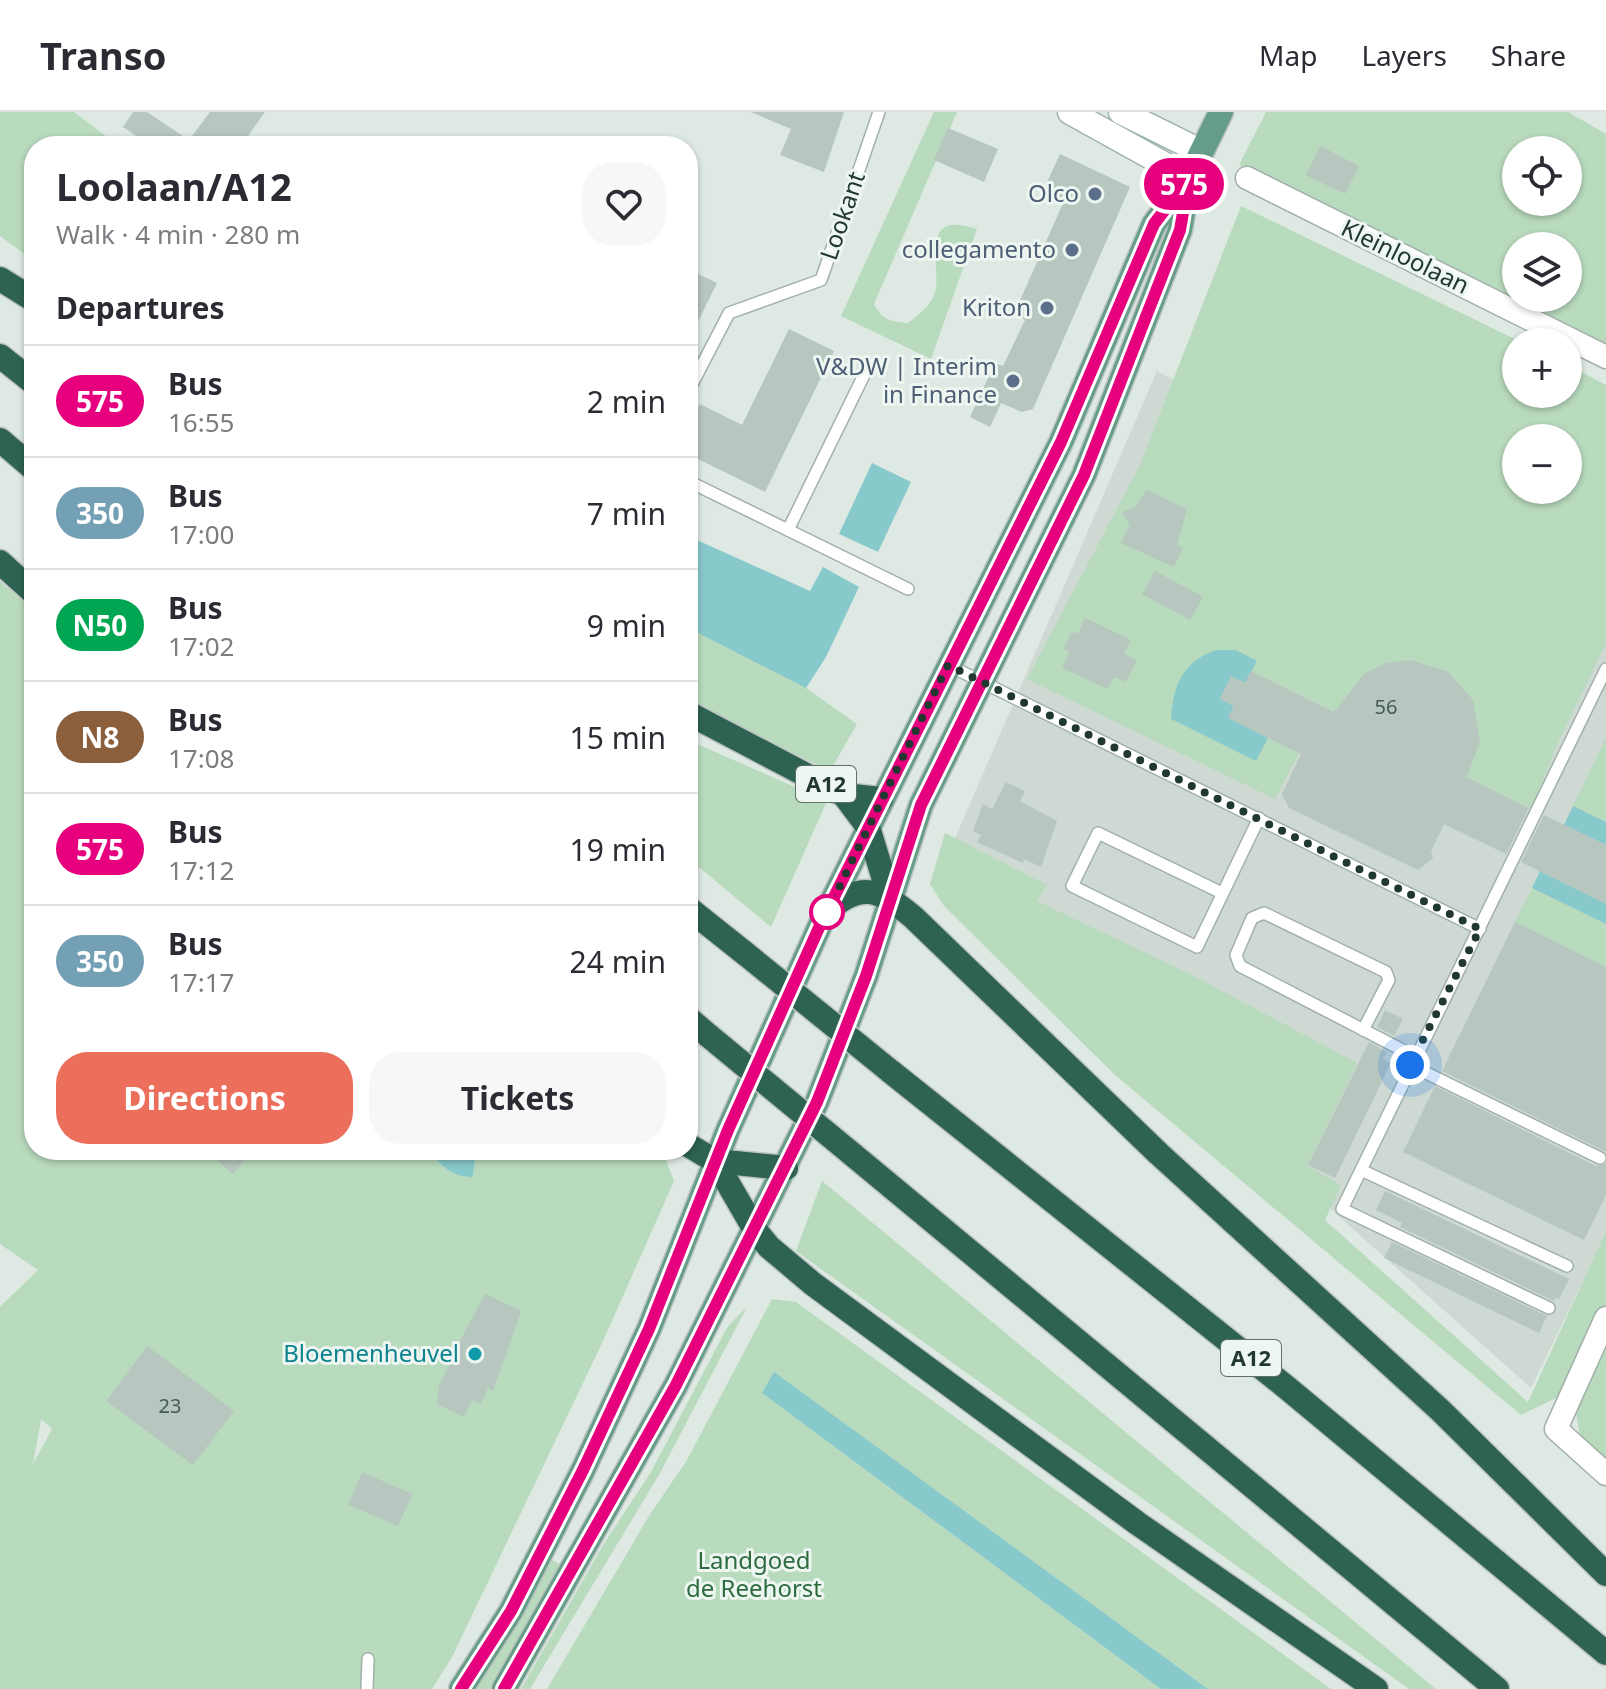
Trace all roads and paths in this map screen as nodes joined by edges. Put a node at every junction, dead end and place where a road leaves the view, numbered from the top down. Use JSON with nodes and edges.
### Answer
{"nodes":[{"id":1,"x":879,"y":112,"type":"edge"},
{"id":2,"x":1070,"y":112,"type":"edge"},
{"id":3,"x":1121,"y":112,"type":"edge"},
{"id":4,"x":1221,"y":112,"type":"edge"},
{"id":5,"x":1202,"y":152,"type":"junction"},
{"id":6,"x":1189,"y":178,"type":"junction"},
{"id":7,"x":1247,"y":178,"type":"dead end"},
{"id":8,"x":0,"y":279,"type":"edge"},
{"id":9,"x":24,"y":294,"type":"edge"},
{"id":10,"x":0,"y":356,"type":"edge"},
{"id":11,"x":1606,"y":357,"type":"edge"},
{"id":12,"x":698,"y":373,"type":"edge"},
{"id":13,"x":24,"y":375,"type":"edge"},
{"id":14,"x":864,"y":375,"type":"dead end"},
{"id":15,"x":0,"y":440,"type":"edge"},
{"id":16,"x":24,"y":460,"type":"edge"},
{"id":17,"x":698,"y":486,"type":"edge"},
{"id":18,"x":788,"y":530,"type":"junction"},
{"id":19,"x":0,"y":562,"type":"edge"},
{"id":20,"x":24,"y":584,"type":"edge"},
{"id":21,"x":908,"y":589,"type":"dead end"},
{"id":22,"x":948,"y":665,"type":"junction"},
{"id":23,"x":1606,"y":669,"type":"edge"},
{"id":24,"x":982,"y":682,"type":"junction"},
{"id":25,"x":698,"y":718,"type":"edge"},
{"id":26,"x":844,"y":795,"type":"junction"},
{"id":27,"x":881,"y":799,"type":"junction"},
{"id":28,"x":1259,"y":818,"type":"junction"},
{"id":29,"x":868,"y":827,"type":"junction"},
{"id":30,"x":1222,"y":893,"type":"junction"},
{"id":31,"x":890,"y":899,"type":"junction"},
{"id":32,"x":827,"y":911,"type":"junction"},
{"id":33,"x":698,"y":916,"type":"edge"},
{"id":34,"x":1480,"y":929,"type":"junction"},
{"id":35,"x":698,"y":1027,"type":"edge"},
{"id":36,"x":1363,"y":1030,"type":"junction"},
{"id":37,"x":1412,"y":1060,"type":"junction"},
{"id":38,"x":698,"y":1151,"type":"edge"},
{"id":39,"x":1600,"y":1158,"type":"dead end"},
{"id":40,"x":715,"y":1161,"type":"junction"},
{"id":41,"x":786,"y":1168,"type":"junction"},
{"id":42,"x":1361,"y":1170,"type":"junction"},
{"id":43,"x":755,"y":1230,"type":"junction"},
{"id":44,"x":1567,"y":1266,"type":"dead end"},
{"id":45,"x":1549,"y":1308,"type":"dead end"},
{"id":46,"x":1606,"y":1318,"type":"edge"},
{"id":47,"x":1606,"y":1474,"type":"edge"},
{"id":48,"x":1606,"y":1574,"type":"edge"},
{"id":49,"x":1606,"y":1653,"type":"edge"},
{"id":50,"x":368,"y":1659,"type":"dead end"},
{"id":51,"x":367,"y":1689,"type":"edge"},
{"id":52,"x":461,"y":1689,"type":"edge"},
{"id":53,"x":504,"y":1689,"type":"edge"},
{"id":54,"x":1376,"y":1689,"type":"edge"},
{"id":55,"x":1497,"y":1689,"type":"edge"}],
"edges":[{"from":1,"to":12,"type":"lane","name":"Lookant"},
{"from":2,"to":6,"type":"street"},
{"from":3,"to":5,"type":"street"},
{"from":4,"to":5,"type":"main road"},
{"from":5,"to":6,"type":"main road"},
{"from":6,"to":22,"type":"main road"},
{"from":6,"to":24,"type":"main road"},
{"from":7,"to":11,"type":"street","name":"Kleinloolaan"},
{"from":8,"to":9,"type":"highway"},
{"from":10,"to":13,"type":"highway"},
{"from":14,"to":18,"type":"lane"},
{"from":15,"to":16,"type":"highway"},
{"from":17,"to":18,"type":"lane"},
{"from":18,"to":21,"type":"lane"},
{"from":19,"to":20,"type":"highway"},
{"from":22,"to":24,"type":"lane"},
{"from":22,"to":27,"type":"main road"},
{"from":23,"to":34,"type":"lane"},
{"from":24,"to":28,"type":"lane"},
{"from":24,"to":31,"type":"main road"},
{"from":25,"to":26,"type":"highway","number":"A12"},
{"from":26,"to":27,"type":"highway","number":"A12"},
{"from":26,"to":29,"type":"highway","number":"A12"},
{"from":27,"to":29,"type":"main road"},
{"from":28,"to":30,"type":"lane"},
{"from":28,"to":34,"type":"lane"},
{"from":29,"to":31,"type":"highway"},
{"from":29,"to":32,"type":"main road"},
{"from":30,"to":30,"type":"lane"},
{"from":31,"to":32,"type":"highway"},
{"from":31,"to":41,"type":"main road"},
{"from":31,"to":48,"type":"highway"},
{"from":32,"to":40,"type":"main road"},
{"from":33,"to":49,"type":"highway","number":"A12","bridge":true},
{"from":34,"to":37,"type":"lane"},
{"from":35,"to":55,"type":"highway","bridge":true},
{"from":36,"to":36,"type":"lane"},
{"from":36,"to":37,"type":"lane"},
{"from":37,"to":39,"type":"lane"},
{"from":37,"to":42,"type":"lane"},
{"from":38,"to":40,"type":"highway"},
{"from":40,"to":41,"type":"highway"},
{"from":40,"to":43,"type":"highway"},
{"from":40,"to":52,"type":"main road"},
{"from":41,"to":43,"type":"main road"},
{"from":42,"to":44,"type":"lane"},
{"from":42,"to":45,"type":"lane"},
{"from":43,"to":53,"type":"main road"},
{"from":43,"to":54,"type":"highway"},
{"from":46,"to":47,"type":"street"},
{"from":50,"to":51,"type":"lane"}]}
